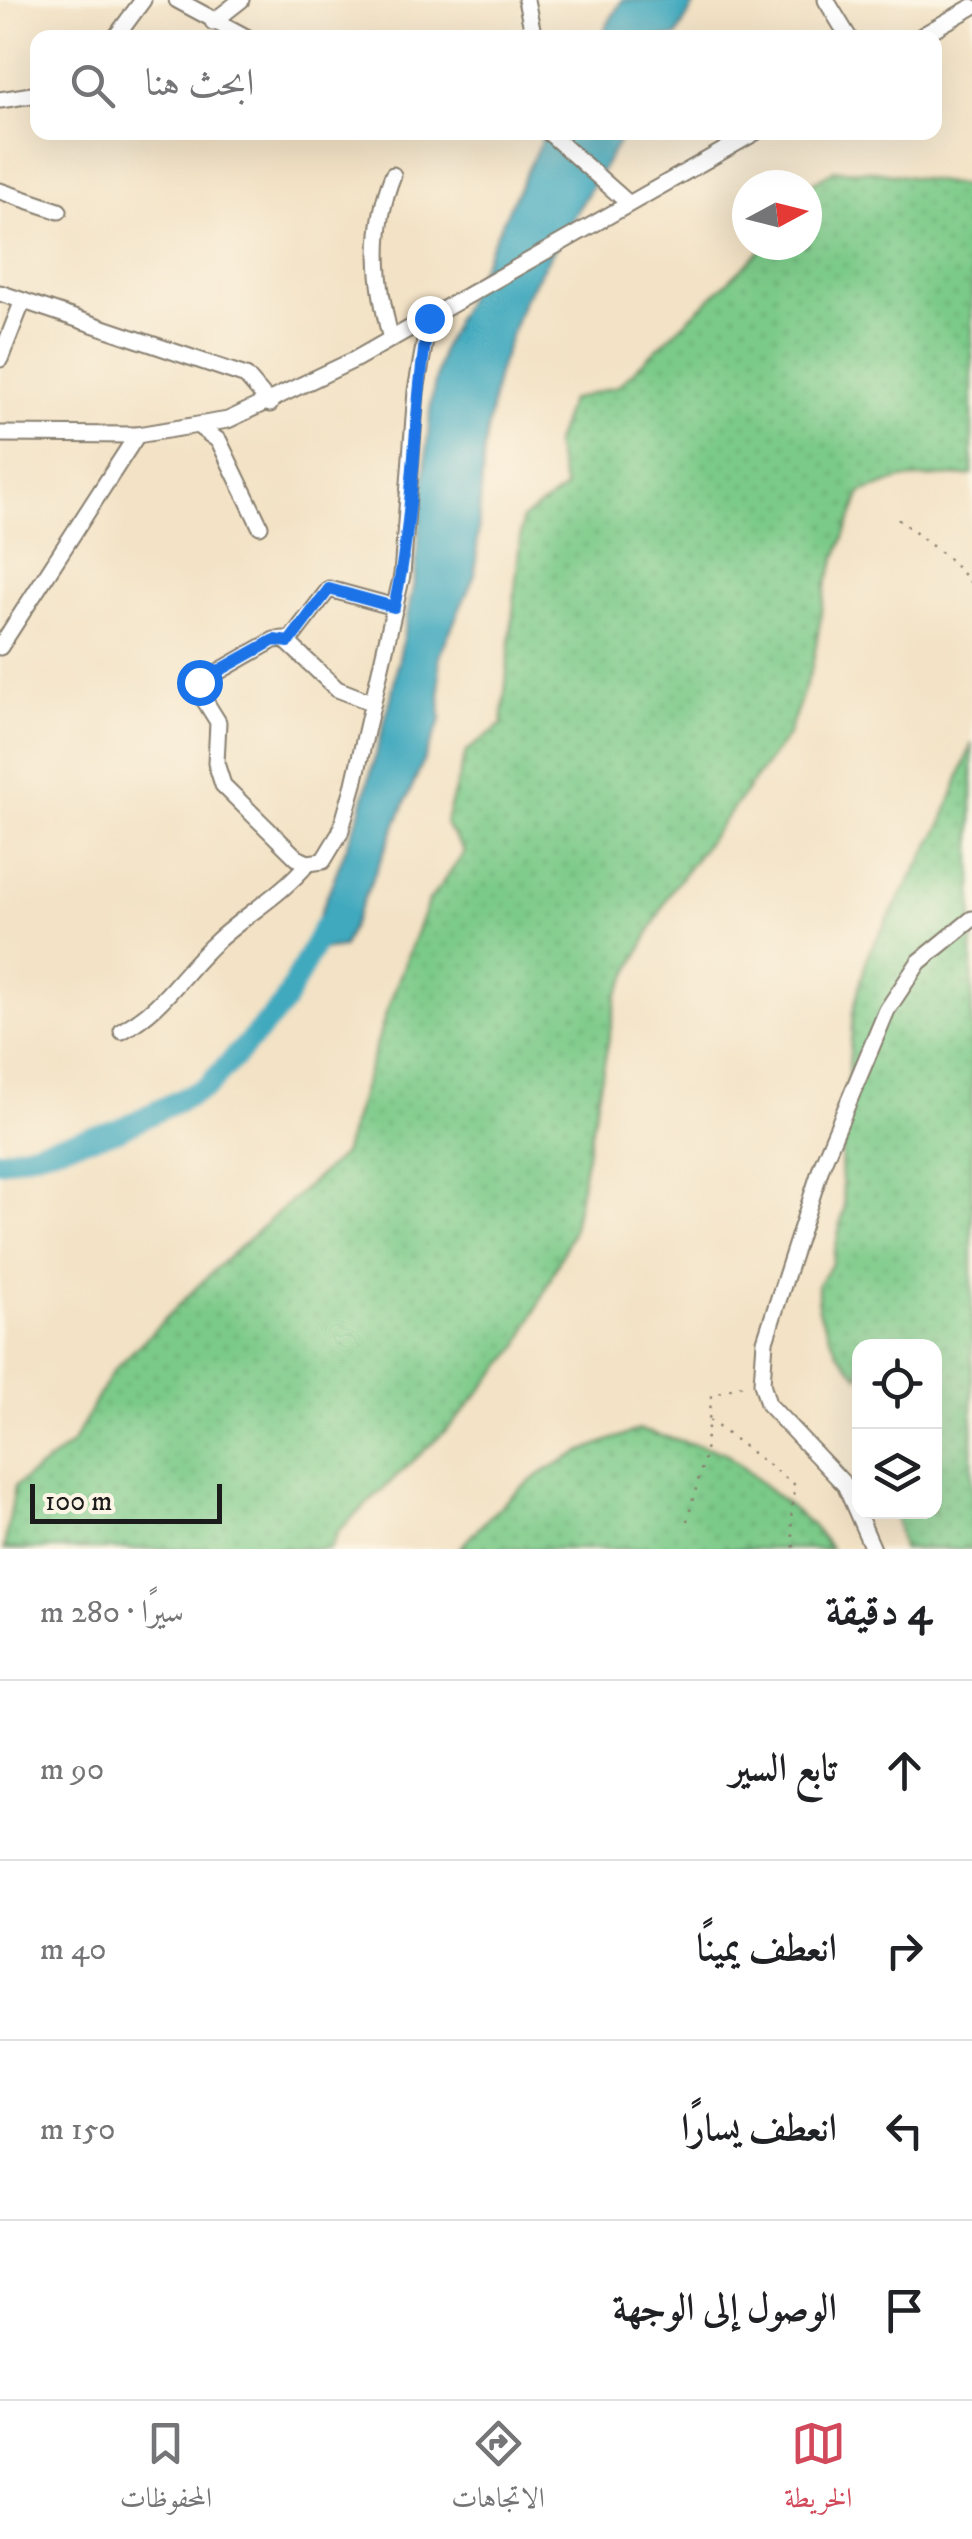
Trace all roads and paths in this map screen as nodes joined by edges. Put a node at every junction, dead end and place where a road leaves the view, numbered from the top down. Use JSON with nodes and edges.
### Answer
{"nodes":[{"id":1,"x":143,"y":0,"type":"edge"},
{"id":2,"x":177,"y":0,"type":"edge"},
{"id":3,"x":241,"y":0,"type":"edge"},
{"id":4,"x":526,"y":0,"type":"edge"},
{"id":5,"x":826,"y":0,"type":"edge"},
{"id":6,"x":972,"y":8,"type":"edge"},
{"id":7,"x":213,"y":22,"type":"junction"},
{"id":8,"x":121,"y":30,"type":"edge"},
{"id":9,"x":230,"y":30,"type":"edge"},
{"id":10,"x":532,"y":30,"type":"edge"},
{"id":11,"x":844,"y":30,"type":"edge"},
{"id":12,"x":932,"y":30,"type":"edge"},
{"id":13,"x":30,"y":95,"type":"edge"},
{"id":14,"x":0,"y":100,"type":"edge"},
{"id":15,"x":557,"y":140,"type":"edge"},
{"id":16,"x":741,"y":140,"type":"edge"},
{"id":17,"x":393,"y":175,"type":"dead end"},
{"id":18,"x":0,"y":192,"type":"edge"},
{"id":19,"x":627,"y":202,"type":"junction"},
{"id":20,"x":59,"y":210,"type":"dead end"},
{"id":21,"x":0,"y":293,"type":"edge"},
{"id":22,"x":22,"y":303,"type":"junction"},
{"id":23,"x":429,"y":318,"type":"junction"},
{"id":24,"x":391,"y":340,"type":"junction"},
{"id":25,"x":0,"y":359,"type":"edge"},
{"id":26,"x":270,"y":404,"type":"junction"},
{"id":27,"x":201,"y":428,"type":"junction"},
{"id":28,"x":0,"y":434,"type":"edge"},
{"id":29,"x":137,"y":436,"type":"junction"},
{"id":30,"x":898,"y":519,"type":"dead end"},
{"id":31,"x":260,"y":526,"type":"dead end"},
{"id":32,"x":972,"y":584,"type":"edge"},
{"id":33,"x":394,"y":607,"type":"junction"},
{"id":34,"x":289,"y":642,"type":"junction"},
{"id":35,"x":0,"y":648,"type":"edge"},
{"id":36,"x":372,"y":703,"type":"junction"},
{"id":37,"x":308,"y":863,"type":"junction"},
{"id":38,"x":972,"y":919,"type":"edge"},
{"id":39,"x":122,"y":1031,"type":"dead end"},
{"id":40,"x":762,"y":1383,"type":"junction"},
{"id":41,"x":707,"y":1419,"type":"junction"},
{"id":42,"x":688,"y":1521,"type":"dead end"},
{"id":43,"x":794,"y":1549,"type":"edge"},
{"id":44,"x":873,"y":1549,"type":"edge"}],
"edges":[{"from":1,"to":8,"type":"street"},
{"from":2,"to":7,"type":"street"},
{"from":3,"to":7,"type":"street"},
{"from":4,"to":10,"type":"street"},
{"from":5,"to":11,"type":"street"},
{"from":6,"to":12,"type":"street"},
{"from":7,"to":9,"type":"street"},
{"from":13,"to":14,"type":"street"},
{"from":15,"to":19,"type":"street"},
{"from":16,"to":19,"type":"street"},
{"from":17,"to":24,"type":"street"},
{"from":18,"to":20,"type":"street"},
{"from":19,"to":23,"type":"street"},
{"from":21,"to":22,"type":"street"},
{"from":22,"to":25,"type":"street"},
{"from":22,"to":26,"type":"street"},
{"from":23,"to":24,"type":"street"},
{"from":23,"to":33,"type":"street"},
{"from":24,"to":26,"type":"street"},
{"from":26,"to":27,"type":"street"},
{"from":27,"to":29,"type":"street"},
{"from":27,"to":31,"type":"street"},
{"from":28,"to":29,"type":"street"},
{"from":29,"to":35,"type":"street"},
{"from":30,"to":32,"type":"path"},
{"from":33,"to":34,"type":"street"},
{"from":33,"to":36,"type":"street"},
{"from":34,"to":36,"type":"street"},
{"from":34,"to":37,"type":"street"},
{"from":36,"to":37,"type":"street"},
{"from":37,"to":39,"type":"street"},
{"from":38,"to":40,"type":"street"},
{"from":40,"to":41,"type":"path"},
{"from":40,"to":44,"type":"street"},
{"from":41,"to":42,"type":"path"},
{"from":41,"to":43,"type":"path"}]}
